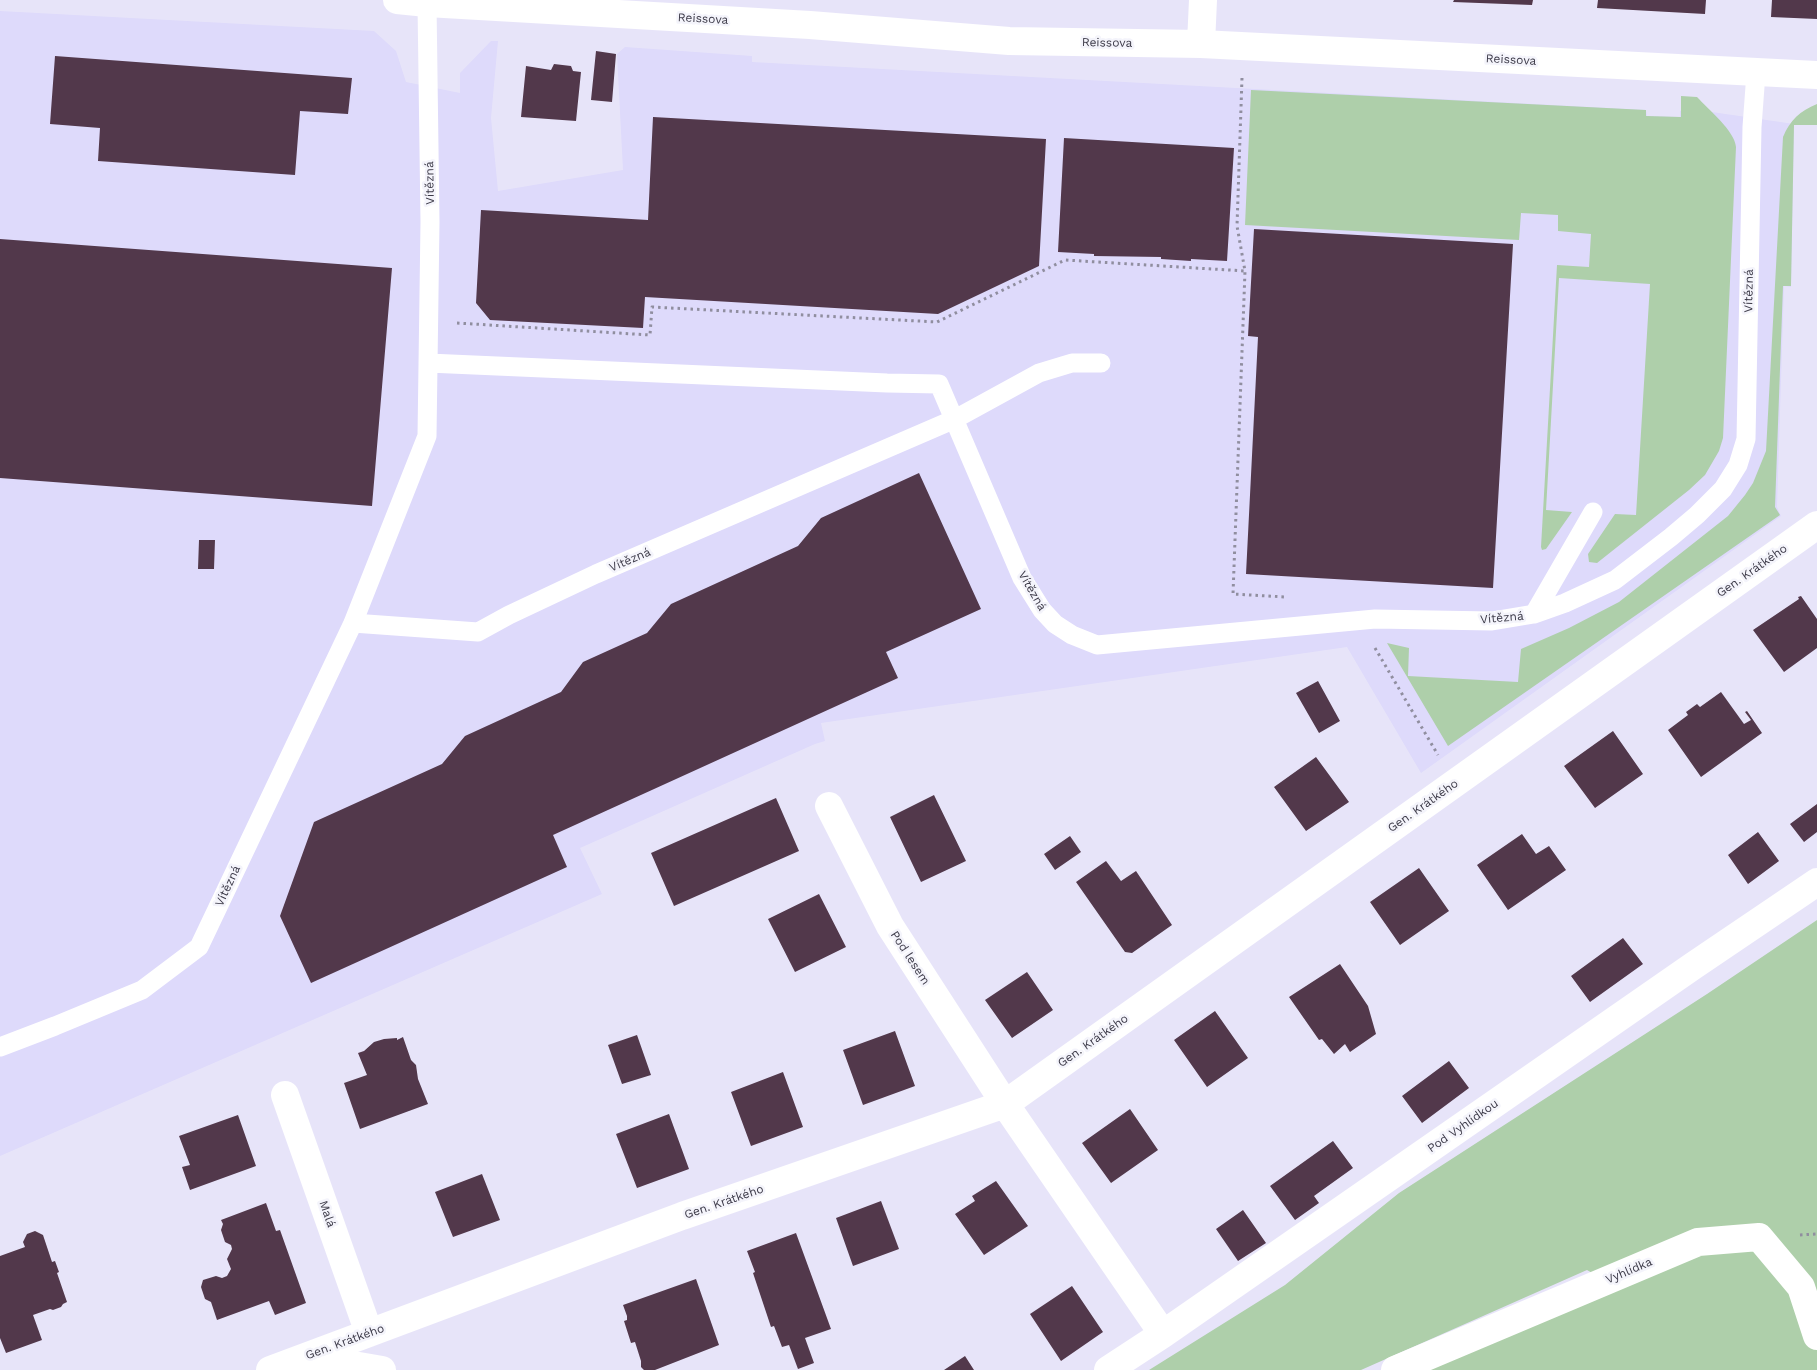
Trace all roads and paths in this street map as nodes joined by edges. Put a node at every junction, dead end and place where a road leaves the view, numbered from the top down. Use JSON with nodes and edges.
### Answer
{"nodes":[{"id":1,"x":397,"y":0,"type":"edge"},
{"id":2,"x":1203,"y":0,"type":"edge"},
{"id":3,"x":427,"y":3,"type":"junction"},
{"id":4,"x":1201,"y":44,"type":"junction"},
{"id":5,"x":1243,"y":46,"type":"junction"},
{"id":6,"x":1756,"y":73,"type":"junction"},
{"id":7,"x":1817,"y":75,"type":"edge"},
{"id":8,"x":1246,"y":271,"type":"junction"},
{"id":9,"x":429,"y":322,"type":"junction"},
{"id":10,"x":428,"y":362,"type":"junction"},
{"id":11,"x":1101,"y":363,"type":"dead end"},
{"id":12,"x":955,"y":419,"type":"junction"},
{"id":13,"x":1593,"y":512,"type":"dead end"},
{"id":14,"x":1817,"y":525,"type":"edge"},
{"id":15,"x":1290,"y":597,"type":"dead end"},
{"id":16,"x":1534,"y":614,"type":"junction"},
{"id":17,"x":1359,"y":621,"type":"junction"},
{"id":18,"x":353,"y":623,"type":"junction"},
{"id":19,"x":1454,"y":784,"type":"junction"},
{"id":20,"x":829,"y":806,"type":"dead end"},
{"id":21,"x":1817,"y":882,"type":"edge"},
{"id":22,"x":0,"y":1047,"type":"edge"},
{"id":23,"x":285,"y":1095,"type":"dead end"},
{"id":24,"x":1005,"y":1104,"type":"junction"},
{"id":25,"x":369,"y":1334,"type":"junction"},
{"id":26,"x":1163,"y":1334,"type":"junction"},
{"id":27,"x":1817,"y":1336,"type":"edge"},
{"id":28,"x":306,"y":1357,"type":"junction"},
{"id":29,"x":270,"y":1370,"type":"edge"},
{"id":30,"x":382,"y":1370,"type":"edge"},
{"id":31,"x":1108,"y":1370,"type":"edge"},
{"id":32,"x":1395,"y":1370,"type":"edge"}],
"edges":[{"from":1,"to":3,"type":"street","name":"Reissova"},
{"from":2,"to":4,"type":"street"},
{"from":3,"to":4,"type":"street","name":"Reissova"},
{"from":3,"to":9,"type":"lane","name":"Vítězná"},
{"from":4,"to":5,"type":"street","name":"Reissova"},
{"from":5,"to":6,"type":"street","name":"Reissova"},
{"from":5,"to":8,"type":"path"},
{"from":6,"to":7,"type":"street","name":"Reissova"},
{"from":6,"to":16,"type":"lane","name":"Vítězná"},
{"from":8,"to":9,"type":"path"},
{"from":8,"to":15,"type":"path"},
{"from":9,"to":10,"type":"lane","name":"Vítězná"},
{"from":10,"to":12,"type":"lane","name":"Vítězná"},
{"from":10,"to":18,"type":"lane","name":"Vítězná"},
{"from":11,"to":12,"type":"lane","name":"Vítězná"},
{"from":12,"to":17,"type":"lane","name":"Vítězná"},
{"from":12,"to":18,"type":"lane","name":"Vítězná"},
{"from":13,"to":16,"type":"lane"},
{"from":14,"to":19,"type":"street","name":"Gen. Krátkého"},
{"from":16,"to":17,"type":"lane","name":"Vítězná"},
{"from":17,"to":19,"type":"path"},
{"from":18,"to":22,"type":"lane","name":"Vítězná"},
{"from":19,"to":24,"type":"street","name":"Gen. Krátkého"},
{"from":20,"to":24,"type":"street","name":"Pod lesem"},
{"from":21,"to":26,"type":"street","name":"Pod Vyhlídkou"},
{"from":23,"to":25,"type":"street","name":"Malá"},
{"from":24,"to":25,"type":"street","name":"Gen. Krátkého"},
{"from":24,"to":26,"type":"street","name":"Pod lesem"},
{"from":25,"to":28,"type":"street","name":"Gen. Krátkého"},
{"from":26,"to":31,"type":"street","name":"Pod Vyhlídkou"},
{"from":27,"to":32,"type":"street","name":"Vyhlídka"},
{"from":28,"to":29,"type":"street","name":"Gen. Krátkého"},
{"from":28,"to":30,"type":"street"}]}
